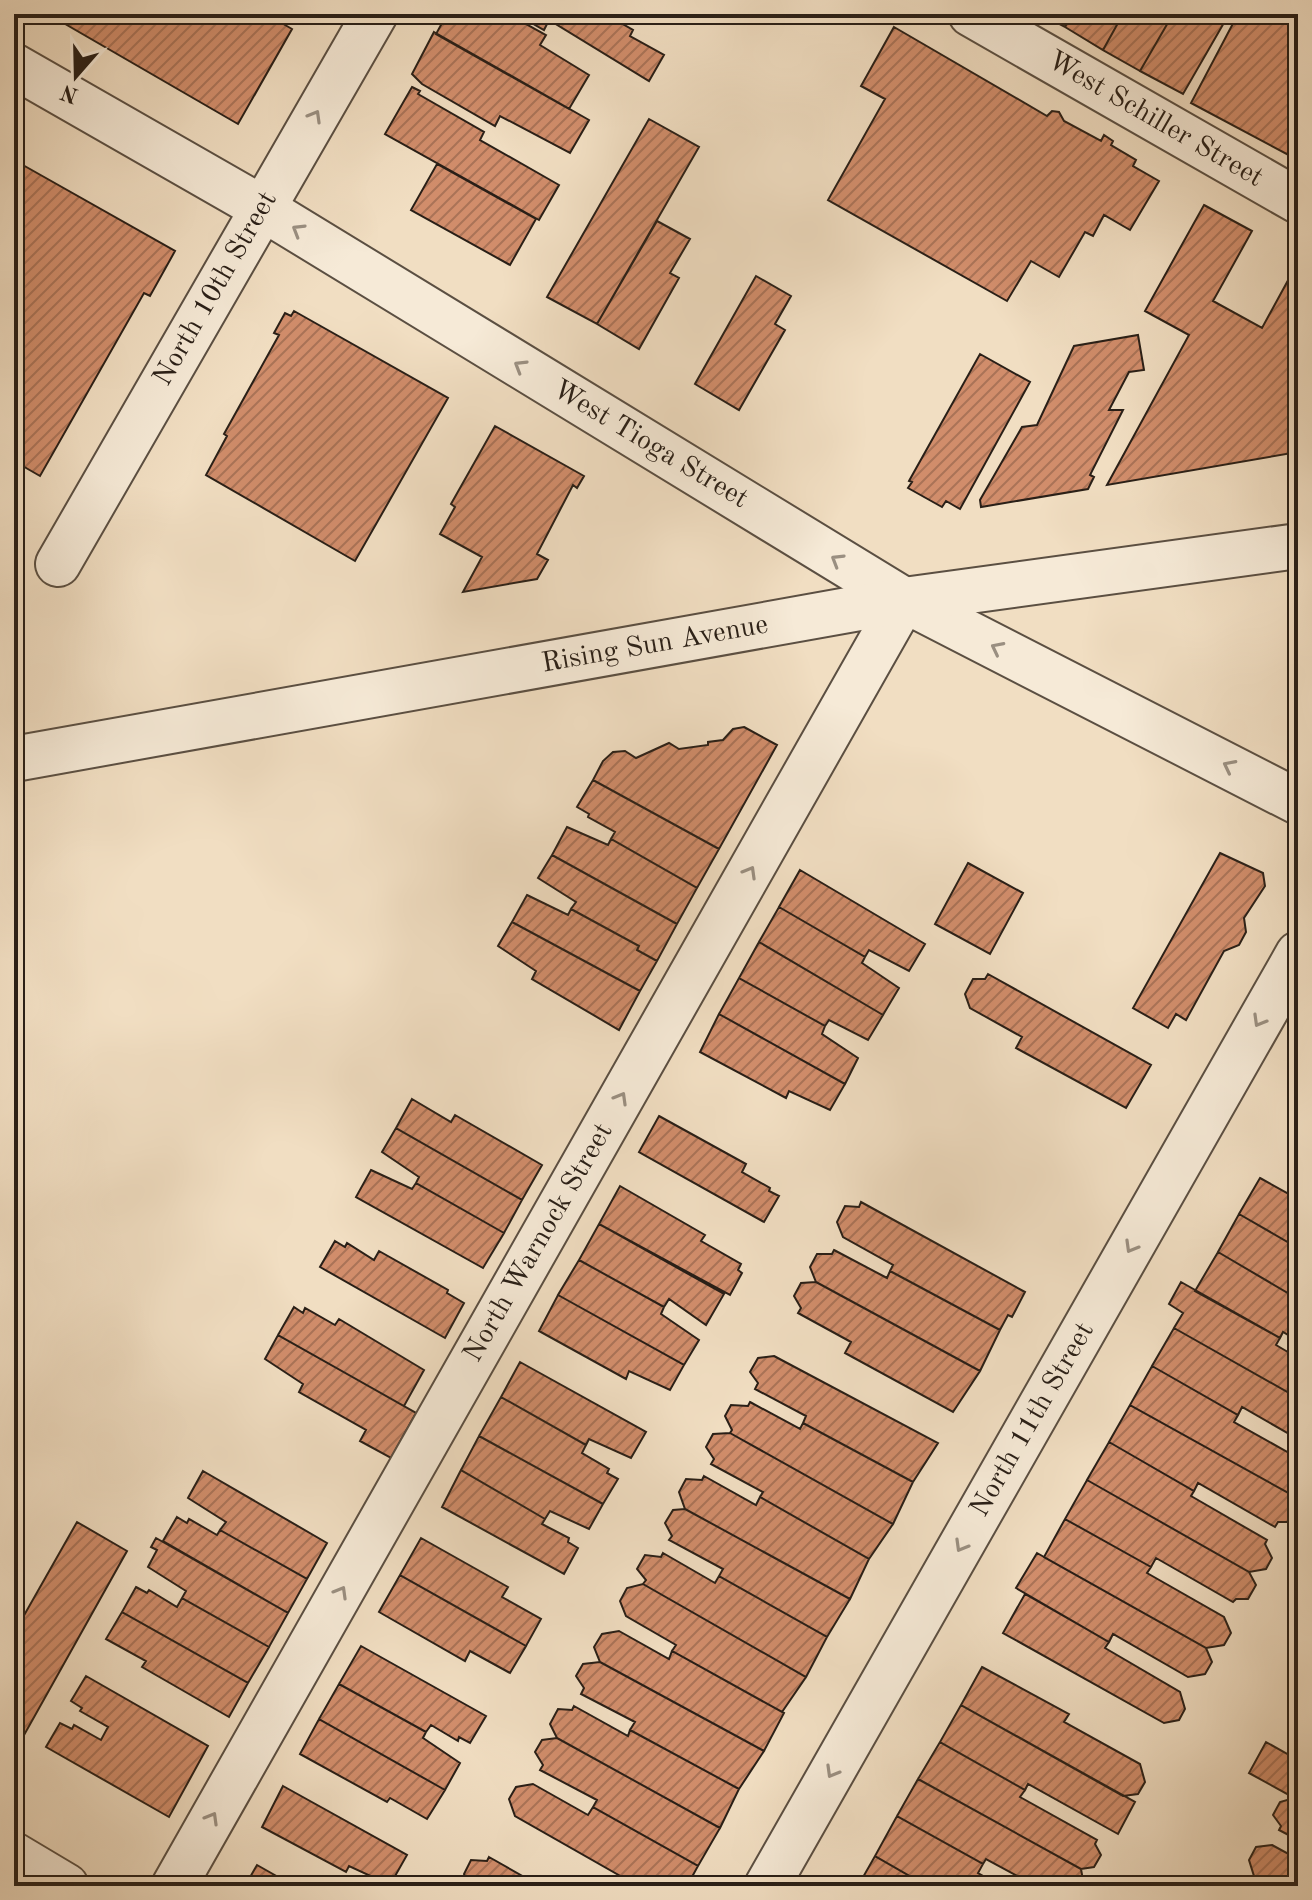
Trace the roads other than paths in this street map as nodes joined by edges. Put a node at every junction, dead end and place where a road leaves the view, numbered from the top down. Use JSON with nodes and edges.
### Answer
{"nodes":[{"id":1,"x":375,"y":14,"type":"edge"},
{"id":2,"x":971,"y":14,"type":"edge"},
{"id":3,"x":14,"y":66,"type":"edge"},
{"id":4,"x":1298,"y":201,"type":"edge"},
{"id":5,"x":262,"y":208,"type":"junction"},
{"id":6,"x":1298,"y":546,"type":"edge"},
{"id":7,"x":58,"y":564,"type":"dead end"},
{"id":8,"x":904,"y":600,"type":"junction"},
{"id":9,"x":14,"y":759,"type":"edge"},
{"id":10,"x":1298,"y":802,"type":"edge"},
{"id":11,"x":1298,"y":954,"type":"edge"},
{"id":12,"x":14,"y":1855,"type":"edge"},
{"id":13,"x":66,"y":1886,"type":"edge"},
{"id":14,"x":174,"y":1886,"type":"edge"},
{"id":15,"x":767,"y":1886,"type":"edge"}],
"edges":[{"from":5,"to":1,"type":"street","name":"North 10th Street","one_way":true},
{"from":2,"to":4,"type":"street","name":"West Schiller Street"},
{"from":3,"to":5,"type":"street","name":"West Tioga Street"},
{"from":5,"to":7,"type":"street","name":"North 10th Street"},
{"from":8,"to":5,"type":"street","name":"West Tioga Street","one_way":true},
{"from":6,"to":8,"type":"street","name":"Rising Sun Avenue"},
{"from":8,"to":9,"type":"street","name":"Rising Sun Avenue"},
{"from":10,"to":8,"type":"street","name":"West Tioga Street","one_way":true},
{"from":14,"to":8,"type":"street","name":"North Warnock Street","one_way":true},
{"from":11,"to":15,"type":"street","name":"North 11th Street","one_way":true},
{"from":12,"to":13,"type":"street"}]}
